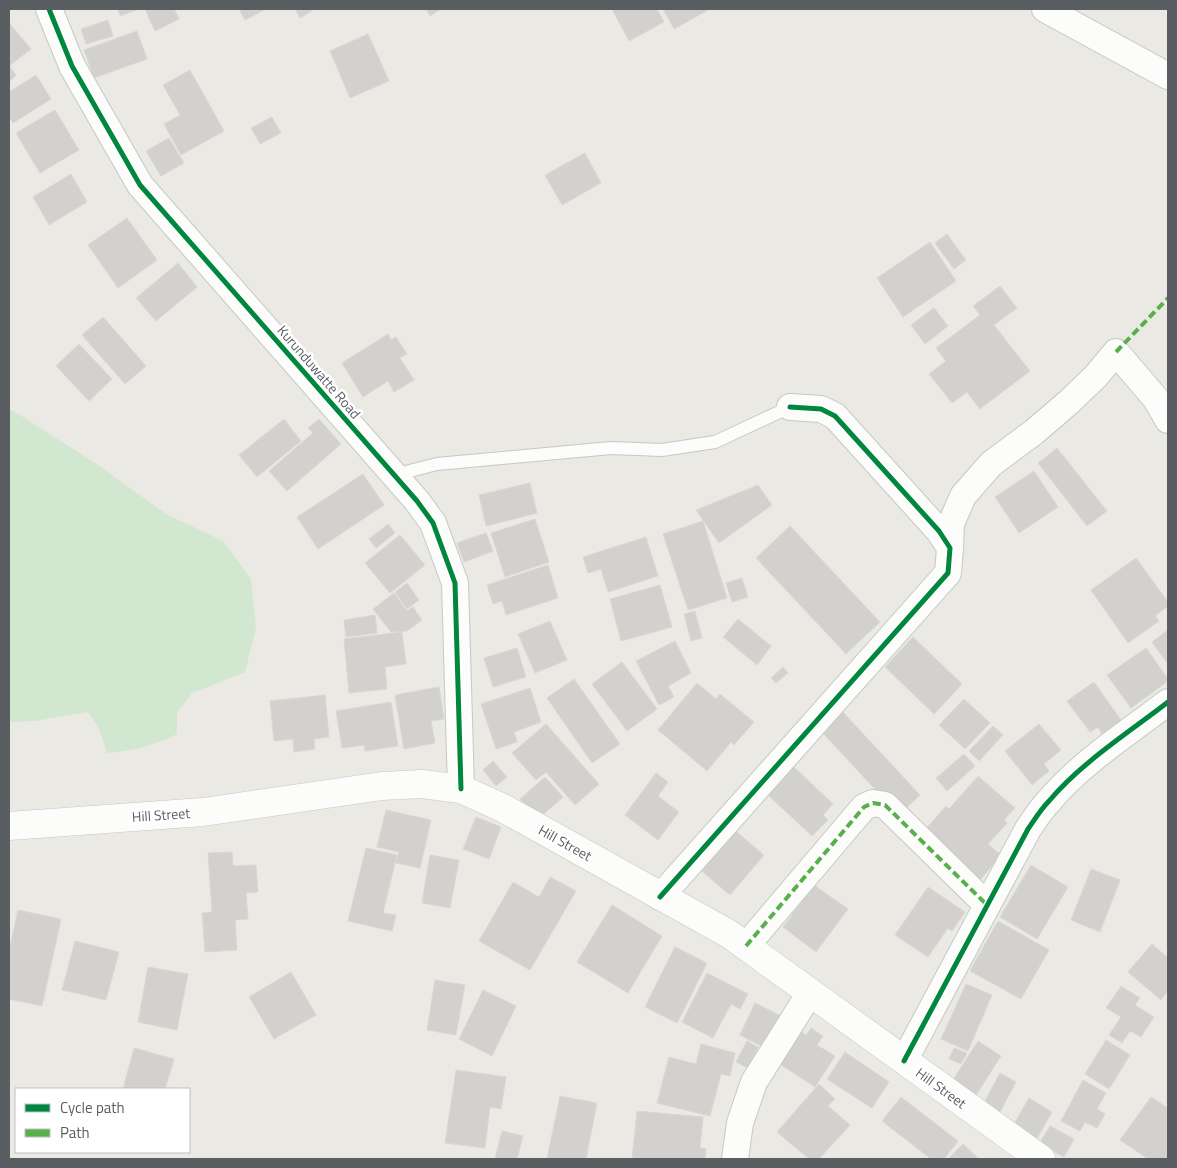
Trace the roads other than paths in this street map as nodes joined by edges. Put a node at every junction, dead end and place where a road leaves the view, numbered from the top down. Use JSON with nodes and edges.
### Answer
{"nodes":[{"id":1,"x":49,"y":9,"type":"edge"},
{"id":2,"x":1045,"y":9,"type":"edge"},
{"id":3,"x":1168,"y":76,"type":"edge"},
{"id":4,"x":790,"y":407,"type":"joint"},
{"id":5,"x":1168,"y":420,"type":"edge"},
{"id":6,"x":394,"y":475,"type":"junction"},
{"id":7,"x":950,"y":548,"type":"junction"},
{"id":8,"x":1168,"y":702,"type":"edge"},
{"id":9,"x":461,"y":789,"type":"junction"},
{"id":10,"x":9,"y":826,"type":"edge"},
{"id":11,"x":660,"y":897,"type":"junction"},
{"id":12,"x":987,"y":905,"type":"junction"},
{"id":13,"x":746,"y":946,"type":"junction"},
{"id":14,"x":810,"y":992,"type":"junction"},
{"id":15,"x":904,"y":1061,"type":"junction"},
{"id":16,"x":735,"y":1159,"type":"edge"},
{"id":17,"x":1041,"y":1159,"type":"edge"}],
"edges":[{"from":1,"to":6,"type":"street","name":"Kurunduwatte Road"},
{"from":2,"to":3,"type":"street"},
{"from":4,"to":6,"type":"lane"},
{"from":4,"to":7,"type":"street"},
{"from":5,"to":7,"type":"street"},
{"from":6,"to":9,"type":"street","name":"Kurunduwatte Road"},
{"from":7,"to":11,"type":"street"},
{"from":8,"to":12,"type":"street"},
{"from":9,"to":10,"type":"main road","name":"Hill Street"},
{"from":9,"to":11,"type":"main road","name":"Hill Street"},
{"from":11,"to":13,"type":"main road","name":"Hill Street"},
{"from":12,"to":13,"type":"street"},
{"from":12,"to":15,"type":"street"},
{"from":13,"to":14,"type":"main road","name":"Hill Street"},
{"from":14,"to":15,"type":"main road","name":"Hill Street"},
{"from":14,"to":16,"type":"street"},
{"from":15,"to":17,"type":"main road","name":"Hill Street"}]}
